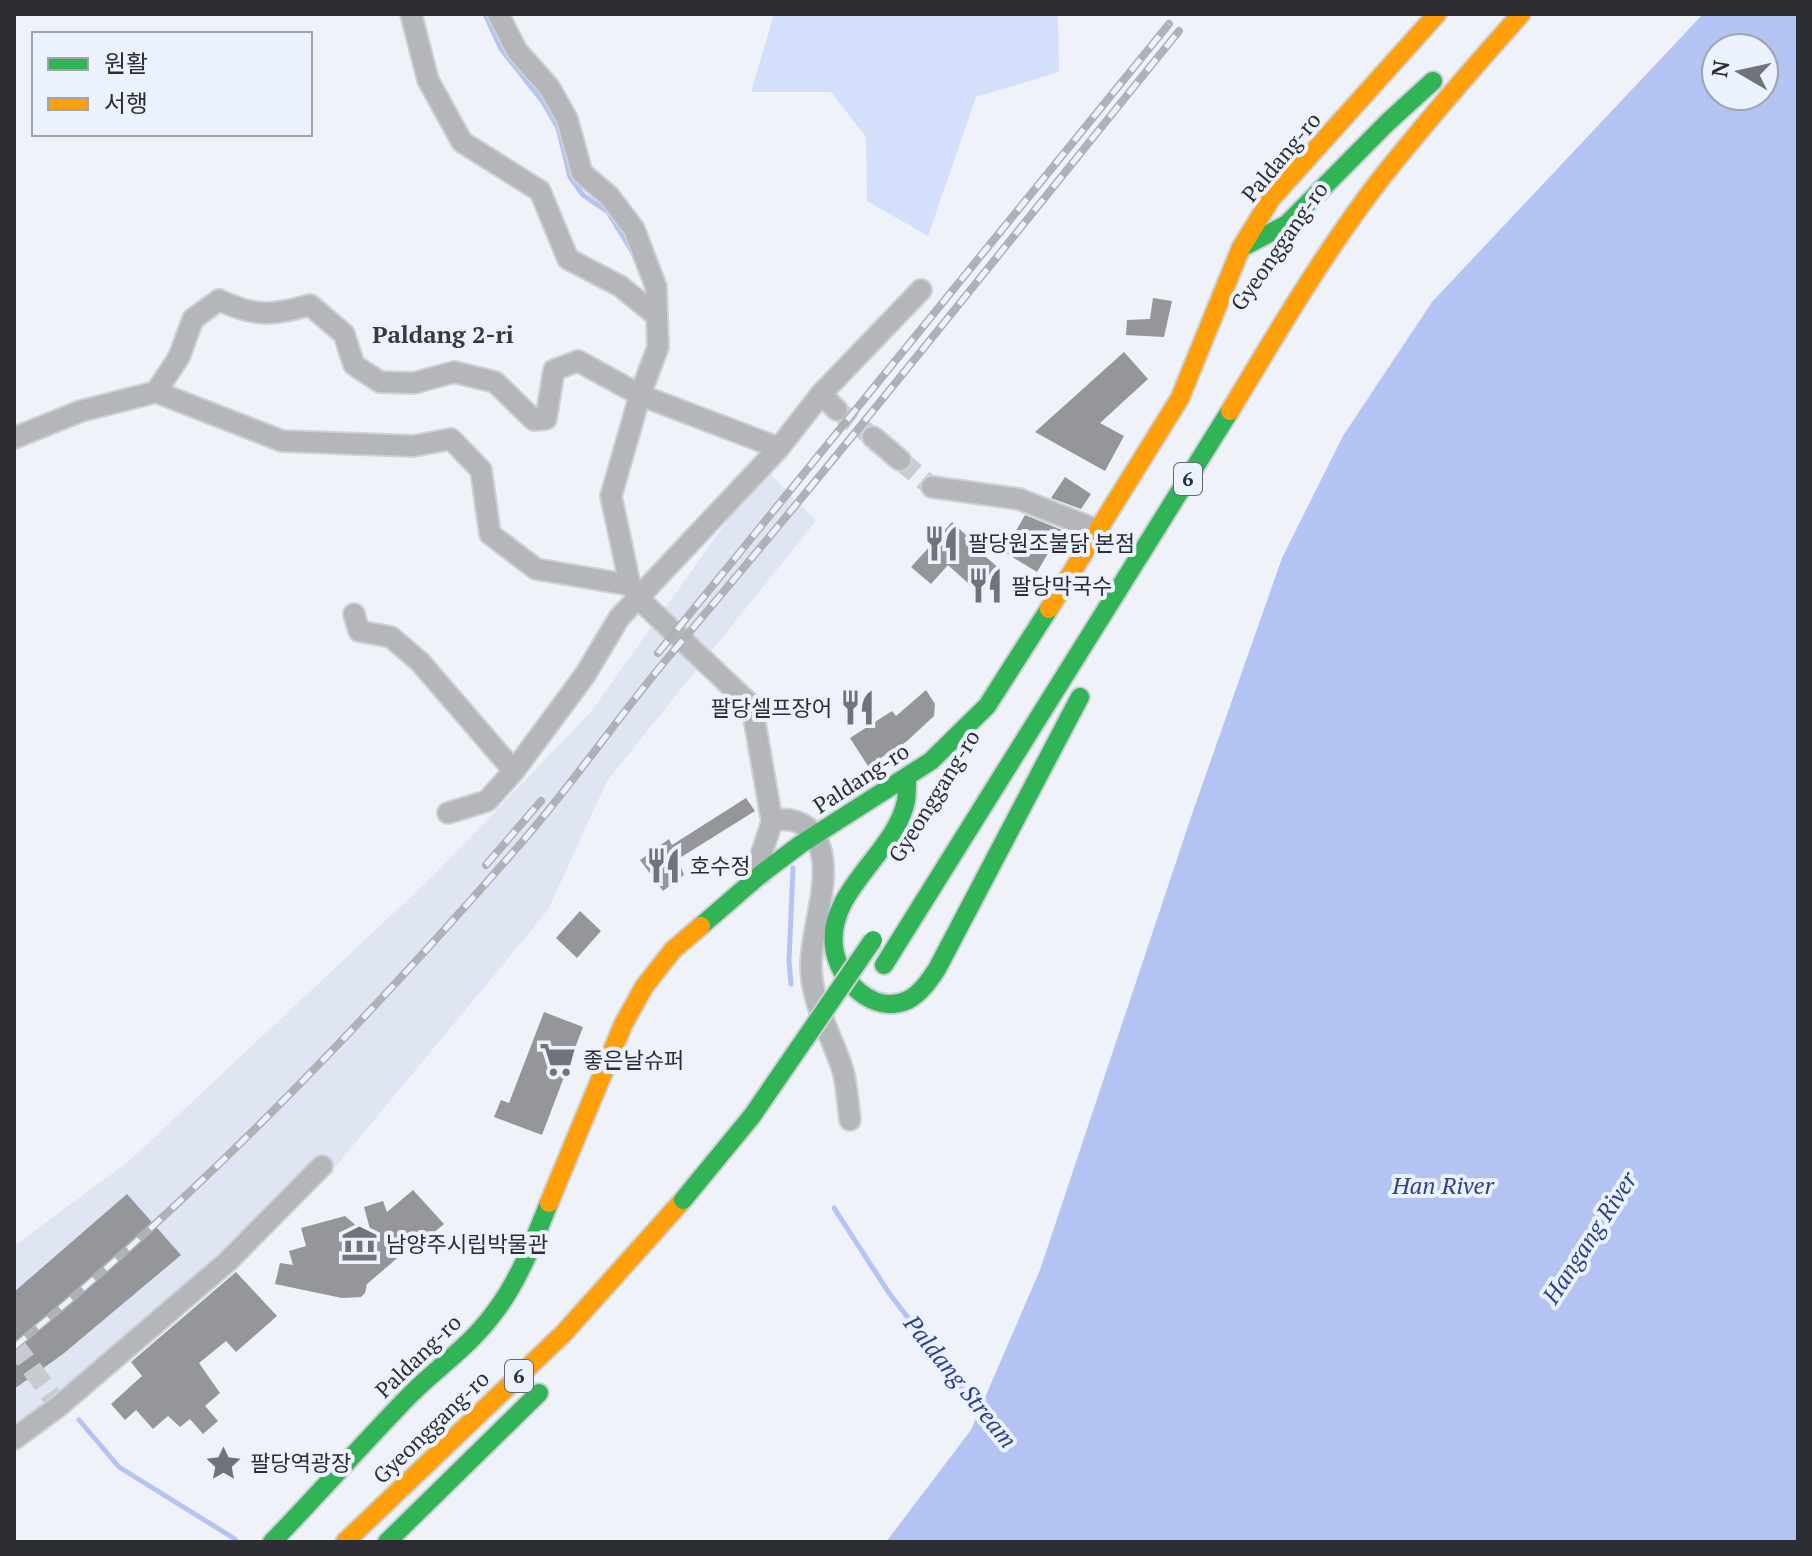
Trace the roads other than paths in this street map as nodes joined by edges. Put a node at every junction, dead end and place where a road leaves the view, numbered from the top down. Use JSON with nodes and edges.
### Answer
{"nodes":[{"id":1,"x":411,"y":14,"type":"edge"},
{"id":2,"x":498,"y":14,"type":"edge"},
{"id":3,"x":1437,"y":14,"type":"edge"},
{"id":4,"x":1521,"y":14,"type":"edge"},
{"id":5,"x":1542,"y":14,"type":"edge"},
{"id":6,"x":1458,"y":85,"type":"junction"},
{"id":7,"x":1342,"y":196,"type":"dead end"},
{"id":8,"x":1241,"y":248,"type":"junction"},
{"id":9,"x":921,"y":290,"type":"dead end"},
{"id":10,"x":657,"y":316,"type":"junction"},
{"id":11,"x":156,"y":392,"type":"junction"},
{"id":12,"x":821,"y":394,"type":"junction"},
{"id":13,"x":640,"y":395,"type":"junction"},
{"id":14,"x":837,"y":410,"type":"tunnel mouth"},
{"id":15,"x":873,"y":437,"type":"tunnel mouth"},
{"id":16,"x":14,"y":438,"type":"edge"},
{"id":17,"x":779,"y":448,"type":"junction"},
{"id":18,"x":900,"y":460,"type":"tunnel mouth"},
{"id":19,"x":932,"y":487,"type":"tunnel mouth"},
{"id":20,"x":1180,"y":493,"type":"junction"},
{"id":21,"x":1100,"y":531,"type":"junction"},
{"id":22,"x":634,"y":592,"type":"junction"},
{"id":23,"x":1136,"y":597,"type":"dead end"},
{"id":24,"x":354,"y":614,"type":"dead end"},
{"id":25,"x":1089,"y":680,"type":"dead end"},
{"id":26,"x":514,"y":771,"type":"junction"},
{"id":27,"x":907,"y":777,"type":"junction"},
{"id":28,"x":448,"y":813,"type":"dead end"},
{"id":29,"x":772,"y":822,"type":"junction"},
{"id":30,"x":808,"y":840,"type":"junction"},
{"id":31,"x":768,"y":869,"type":"junction"},
{"id":32,"x":878,"y":933,"type":"dead end"},
{"id":33,"x":817,"y":1067,"type":"dead end"},
{"id":34,"x":850,"y":1120,"type":"dead end"},
{"id":35,"x":322,"y":1166,"type":"dead end"},
{"id":36,"x":547,"y":1384,"type":"dead end"},
{"id":37,"x":14,"y":1439,"type":"edge"},
{"id":38,"x":272,"y":1542,"type":"edge"},
{"id":39,"x":345,"y":1542,"type":"edge"},
{"id":40,"x":387,"y":1542,"type":"edge"}],
"edges":[{"from":1,"to":10,"type":"street"},
{"from":2,"to":10,"type":"street"},
{"from":3,"to":8,"type":"main road","name":"Paldang-ro"},
{"from":4,"to":6,"type":"main road","name":"Gyeonggang-ro","number":"6"},
{"from":5,"to":6,"type":"main road"},
{"from":6,"to":20,"type":"main road","name":"Gyeonggang-ro","number":"6"},
{"from":7,"to":8,"type":"main road","name":"Gyeonggang-ro"},
{"from":8,"to":21,"type":"main road","name":"Paldang-ro"},
{"from":9,"to":12,"type":"street"},
{"from":10,"to":13,"type":"street"},
{"from":11,"to":13,"type":"street"},
{"from":11,"to":16,"type":"street"},
{"from":11,"to":22,"type":"street"},
{"from":12,"to":14,"type":"street"},
{"from":12,"to":17,"type":"street"},
{"from":13,"to":17,"type":"street"},
{"from":13,"to":22,"type":"street"},
{"from":15,"to":18,"type":"street"},
{"from":17,"to":22,"type":"street"},
{"from":19,"to":21,"type":"street"},
{"from":20,"to":23,"type":"main road"},
{"from":20,"to":33,"type":"main road","name":"Gyeonggang-ro","number":"6"},
{"from":21,"to":27,"type":"main road","name":"Paldang-ro"},
{"from":22,"to":26,"type":"street"},
{"from":22,"to":29,"type":"street"},
{"from":24,"to":26,"type":"street"},
{"from":25,"to":27,"type":"main road"},
{"from":26,"to":28,"type":"street"},
{"from":27,"to":30,"type":"main road","name":"Paldang-ro"},
{"from":29,"to":30,"type":"street"},
{"from":29,"to":31,"type":"street"},
{"from":30,"to":31,"type":"main road","name":"Paldang-ro"},
{"from":30,"to":34,"type":"street"},
{"from":31,"to":38,"type":"main road","name":"Paldang-ro"},
{"from":32,"to":39,"type":"main road","name":"Gyeonggang-ro","number":"6","bridge":true},
{"from":35,"to":37,"type":"street"},
{"from":36,"to":40,"type":"main road","number":"6"}]}
